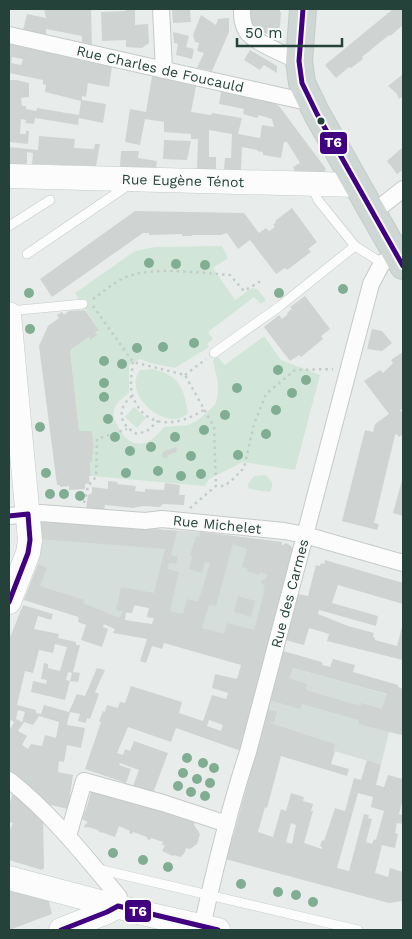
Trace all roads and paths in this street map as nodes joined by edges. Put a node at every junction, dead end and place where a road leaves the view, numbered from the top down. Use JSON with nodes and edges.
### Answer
{"nodes":[{"id":1,"x":161,"y":9,"type":"edge"},
{"id":2,"x":242,"y":9,"type":"edge"},
{"id":3,"x":303,"y":9,"type":"edge"},
{"id":4,"x":9,"y":35,"type":"edge"},
{"id":5,"x":299,"y":61,"type":"junction"},
{"id":6,"x":164,"y":70,"type":"junction"},
{"id":7,"x":312,"y":103,"type":"junction"},
{"id":8,"x":9,"y":176,"type":"edge"},
{"id":9,"x":136,"y":180,"type":"junction"},
{"id":10,"x":311,"y":184,"type":"junction"},
{"id":11,"x":358,"y":185,"type":"junction"},
{"id":12,"x":403,"y":189,"type":"edge"},
{"id":13,"x":50,"y":200,"type":"dead end"},
{"id":14,"x":374,"y":212,"type":"junction"},
{"id":15,"x":9,"y":226,"type":"edge"},
{"id":16,"x":355,"y":246,"type":"junction"},
{"id":17,"x":27,"y":254,"type":"dead end"},
{"id":18,"x":394,"y":261,"type":"edge"},
{"id":19,"x":261,"y":281,"type":"dead end"},
{"id":20,"x":83,"y":304,"type":"dead end"},
{"id":21,"x":9,"y":313,"type":"edge"},
{"id":22,"x":214,"y":353,"type":"joint"},
{"id":23,"x":133,"y":362,"type":"junction"},
{"id":24,"x":348,"y":369,"type":"junction"},
{"id":25,"x":185,"y":375,"type":"junction"},
{"id":26,"x":132,"y":396,"type":"junction"},
{"id":27,"x":205,"y":409,"type":"junction"},
{"id":28,"x":158,"y":421,"type":"junction"},
{"id":29,"x":127,"y":429,"type":"junction"},
{"id":30,"x":216,"y":486,"type":"junction"},
{"id":31,"x":186,"y":511,"type":"dead end"},
{"id":32,"x":18,"y":515,"type":"edge"},
{"id":33,"x":81,"y":516,"type":"junction"},
{"id":34,"x":306,"y":535,"type":"junction"},
{"id":35,"x":403,"y":563,"type":"edge"},
{"id":36,"x":9,"y":602,"type":"edge"},
{"id":37,"x":9,"y":780,"type":"edge"},
{"id":38,"x":227,"y":824,"type":"junction"},
{"id":39,"x":63,"y":831,"type":"junction"},
{"id":40,"x":95,"y":868,"type":"junction"},
{"id":41,"x":9,"y":878,"type":"edge"},
{"id":42,"x":208,"y":895,"type":"junction"},
{"id":43,"x":118,"y":906,"type":"junction"},
{"id":44,"x":210,"y":929,"type":"edge"},
{"id":45,"x":61,"y":930,"type":"edge"},
{"id":46,"x":358,"y":930,"type":"edge"}],
"edges":[{"from":1,"to":6,"type":"street"},
{"from":2,"to":5,"type":"street"},
{"from":3,"to":5,"type":"main road"},
{"from":4,"to":6,"type":"street","name":"Rue Charles de Foucauld"},
{"from":5,"to":7,"type":"main road"},
{"from":6,"to":7,"type":"street","name":"Rue Charles de Foucauld"},
{"from":7,"to":11,"type":"main road"},
{"from":8,"to":9,"type":"street","name":"Rue Eugène Ténot"},
{"from":9,"to":10,"type":"street","name":"Rue Eugène Ténot"},
{"from":9,"to":17,"type":"lane"},
{"from":10,"to":11,"type":"street","name":"Rue Eugène Ténot"},
{"from":10,"to":16,"type":"lane"},
{"from":11,"to":14,"type":"main road"},
{"from":12,"to":14,"type":"street"},
{"from":13,"to":15,"type":"lane"},
{"from":14,"to":18,"type":"main road"},
{"from":16,"to":18,"type":"lane"},
{"from":16,"to":22,"type":"lane"},
{"from":18,"to":24,"type":"street","name":"Rue des Carmes"},
{"from":19,"to":23,"type":"path"},
{"from":20,"to":21,"type":"lane"},
{"from":21,"to":32,"type":"street"},
{"from":22,"to":25,"type":"path"},
{"from":23,"to":25,"type":"path"},
{"from":23,"to":26,"type":"path"},
{"from":24,"to":30,"type":"path"},
{"from":24,"to":34,"type":"street","name":"Rue des Carmes"},
{"from":25,"to":27,"type":"path"},
{"from":26,"to":28,"type":"path"},
{"from":26,"to":29,"type":"path"},
{"from":27,"to":28,"type":"path"},
{"from":27,"to":30,"type":"path"},
{"from":28,"to":29,"type":"path"},
{"from":29,"to":33,"type":"path"},
{"from":30,"to":31,"type":"path"},
{"from":32,"to":33,"type":"street","name":"Rue Michelet"},
{"from":32,"to":36,"type":"street"},
{"from":33,"to":34,"type":"street","name":"Rue Michelet"},
{"from":34,"to":35,"type":"street","name":"Rue Michelet"},
{"from":34,"to":38,"type":"street","name":"Rue des Carmes"},
{"from":37,"to":39,"type":"street"},
{"from":38,"to":39,"type":"street"},
{"from":38,"to":42,"type":"street","name":"Rue des Carmes"},
{"from":39,"to":40,"type":"street"},
{"from":40,"to":42,"type":"lane"},
{"from":40,"to":43,"type":"street"},
{"from":41,"to":43,"type":"street"},
{"from":42,"to":44,"type":"street","name":"Rue des Carmes"},
{"from":42,"to":46,"type":"lane"},
{"from":43,"to":44,"type":"street"},
{"from":43,"to":45,"type":"street"}]}
